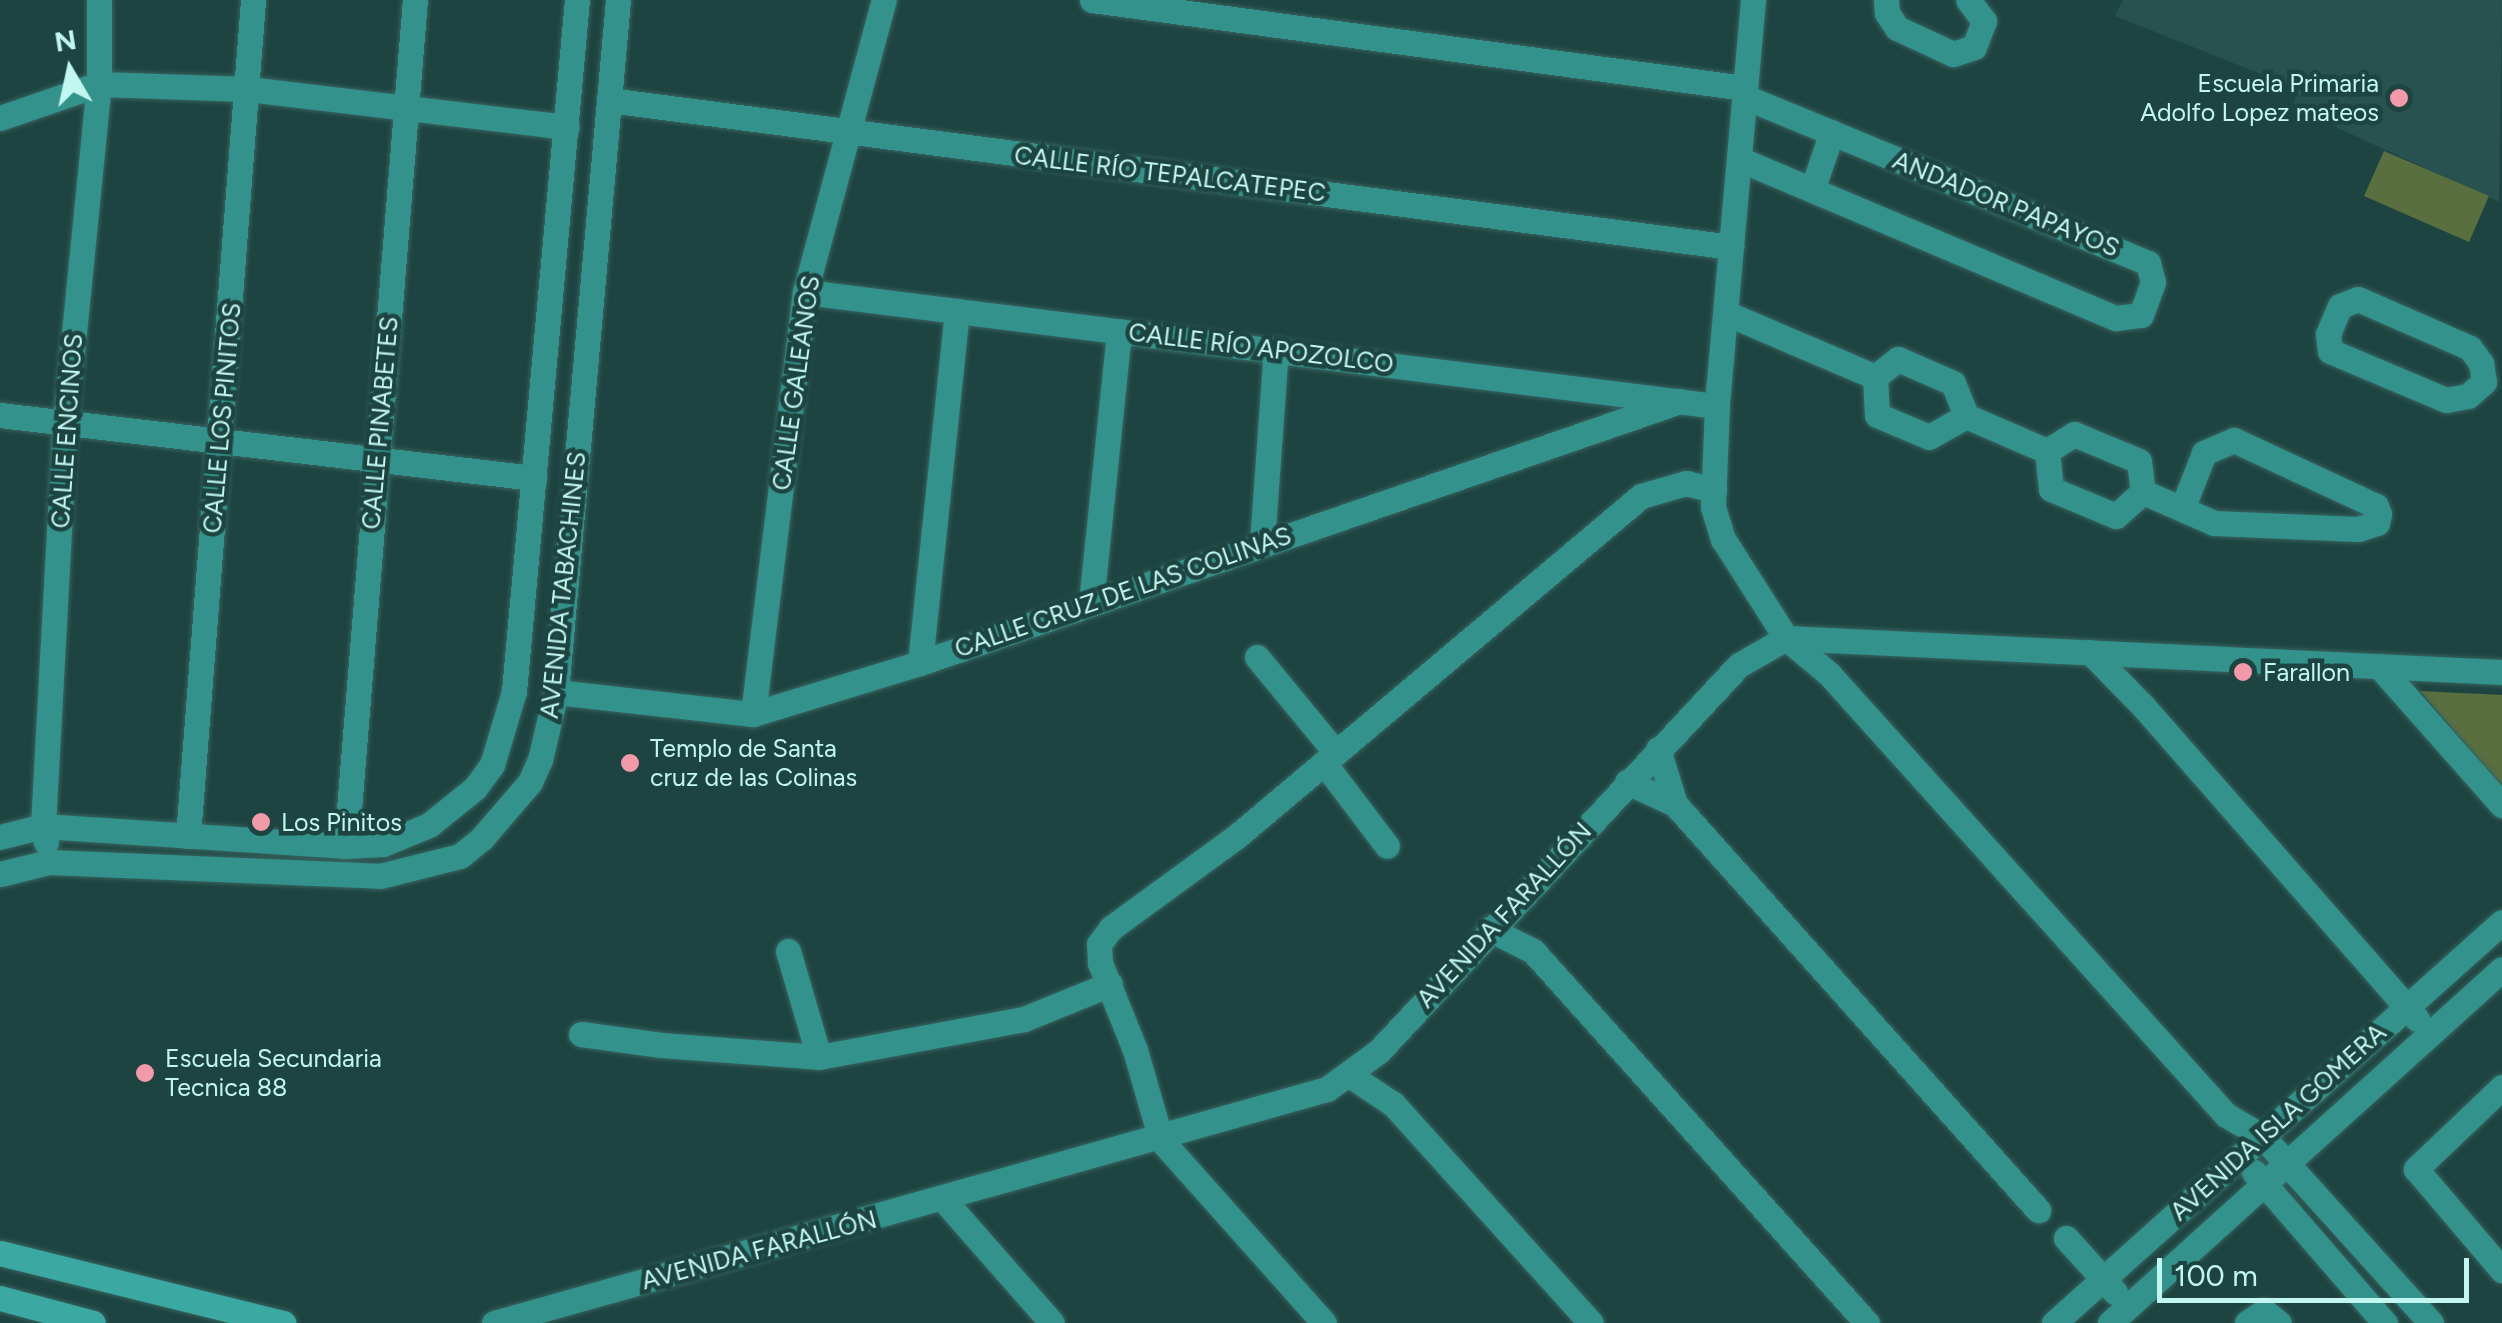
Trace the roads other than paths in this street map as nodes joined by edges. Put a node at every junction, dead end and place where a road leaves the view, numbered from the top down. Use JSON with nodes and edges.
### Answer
{"nodes":[{"id":1,"x":99,"y":0,"type":"edge"},
{"id":2,"x":253,"y":0,"type":"edge"},
{"id":3,"x":415,"y":0,"type":"edge"},
{"id":4,"x":578,"y":0,"type":"edge"},
{"id":5,"x":618,"y":0,"type":"edge"},
{"id":6,"x":884,"y":0,"type":"edge"},
{"id":7,"x":1092,"y":0,"type":"edge"},
{"id":8,"x":1753,"y":0,"type":"edge"},
{"id":9,"x":1886,"y":0,"type":"edge"},
{"id":10,"x":1968,"y":0,"type":"edge"},
{"id":11,"x":99,"y":84,"type":"junction"},
{"id":12,"x":248,"y":89,"type":"junction"},
{"id":13,"x":1745,"y":92,"type":"junction"},
{"id":14,"x":609,"y":100,"type":"junction"},
{"id":15,"x":408,"y":109,"type":"junction"},
{"id":16,"x":0,"y":118,"type":"edge"},
{"id":17,"x":567,"y":127,"type":"junction"},
{"id":18,"x":848,"y":132,"type":"junction"},
{"id":19,"x":1832,"y":132,"type":"junction"},
{"id":20,"x":1739,"y":160,"type":"junction"},
{"id":21,"x":1812,"y":190,"type":"junction"},
{"id":22,"x":1731,"y":248,"type":"junction"},
{"id":23,"x":805,"y":292,"type":"junction"},
{"id":24,"x":958,"y":310,"type":"junction"},
{"id":25,"x":1726,"y":313,"type":"junction"},
{"id":26,"x":1119,"y":331,"type":"junction"},
{"id":27,"x":1276,"y":350,"type":"junction"},
{"id":28,"x":1875,"y":377,"type":"junction"},
{"id":29,"x":2493,"y":386,"type":"edge"},
{"id":30,"x":1680,"y":400,"type":"junction"},
{"id":31,"x":1717,"y":406,"type":"junction"},
{"id":32,"x":0,"y":415,"type":"edge"},
{"id":33,"x":1966,"y":416,"type":"junction"},
{"id":34,"x":65,"y":423,"type":"junction"},
{"id":35,"x":220,"y":440,"type":"junction"},
{"id":36,"x":2047,"y":452,"type":"junction"},
{"id":37,"x":377,"y":457,"type":"junction"},
{"id":38,"x":534,"y":478,"type":"junction"},
{"id":39,"x":1714,"y":490,"type":"junction"},
{"id":40,"x":2143,"y":492,"type":"junction"},
{"id":41,"x":2182,"y":509,"type":"junction"},
{"id":42,"x":1262,"y":543,"type":"junction"},
{"id":43,"x":1091,"y":603,"type":"junction"},
{"id":44,"x":1786,"y":638,"type":"junction"},
{"id":45,"x":2090,"y":652,"type":"junction"},
{"id":46,"x":2137,"y":654,"type":"junction"},
{"id":47,"x":1257,"y":657,"type":"dead end"},
{"id":48,"x":920,"y":662,"type":"junction"},
{"id":49,"x":2379,"y":666,"type":"junction"},
{"id":50,"x":2502,"y":672,"type":"edge"},
{"id":51,"x":556,"y":692,"type":"junction"},
{"id":52,"x":2143,"y":706,"type":"junction"},
{"id":53,"x":752,"y":714,"type":"junction"},
{"id":54,"x":1658,"y":749,"type":"junction"},
{"id":55,"x":1330,"y":758,"type":"junction"},
{"id":56,"x":1627,"y":782,"type":"junction"},
{"id":57,"x":1675,"y":804,"type":"junction"},
{"id":58,"x":2502,"y":806,"type":"edge"},
{"id":59,"x":43,"y":826,"type":"junction"},
{"id":60,"x":0,"y":836,"type":"edge"},
{"id":61,"x":188,"y":836,"type":"junction"},
{"id":62,"x":346,"y":846,"type":"junction"},
{"id":63,"x":1386,"y":846,"type":"dead end"},
{"id":64,"x":49,"y":862,"type":"junction"},
{"id":65,"x":0,"y":874,"type":"edge"},
{"id":66,"x":1518,"y":898,"type":"junction"},
{"id":67,"x":2502,"y":922,"type":"edge"},
{"id":68,"x":1489,"y":928,"type":"junction"},
{"id":69,"x":788,"y":951,"type":"dead end"},
{"id":70,"x":1533,"y":951,"type":"junction"},
{"id":71,"x":2502,"y":970,"type":"edge"},
{"id":72,"x":1110,"y":984,"type":"junction"},
{"id":73,"x":2407,"y":1007,"type":"junction"},
{"id":74,"x":580,"y":1034,"type":"dead end"},
{"id":75,"x":2430,"y":1034,"type":"junction"},
{"id":76,"x":1379,"y":1051,"type":"junction"},
{"id":77,"x":819,"y":1057,"type":"junction"},
{"id":78,"x":1350,"y":1076,"type":"junction"},
{"id":79,"x":2502,"y":1087,"type":"edge"},
{"id":80,"x":1392,"y":1104,"type":"junction"},
{"id":81,"x":2226,"y":1115,"type":"junction"},
{"id":82,"x":2262,"y":1136,"type":"junction"},
{"id":83,"x":1161,"y":1140,"type":"junction"},
{"id":84,"x":2240,"y":1156,"type":"junction"},
{"id":85,"x":2288,"y":1162,"type":"junction"},
{"id":86,"x":2264,"y":1184,"type":"junction"},
{"id":87,"x":943,"y":1199,"type":"junction"},
{"id":88,"x":2038,"y":1210,"type":"dead end"},
{"id":89,"x":2066,"y":1238,"type":"dead end"},
{"id":90,"x":0,"y":1253,"type":"edge"},
{"id":91,"x":2502,"y":1270,"type":"edge"},
{"id":92,"x":2103,"y":1279,"type":"junction"},
{"id":93,"x":0,"y":1298,"type":"edge"},
{"id":94,"x":2119,"y":1315,"type":"edge"},
{"id":95,"x":93,"y":1323,"type":"edge"},
{"id":96,"x":284,"y":1323,"type":"edge"},
{"id":97,"x":494,"y":1323,"type":"edge"},
{"id":98,"x":1052,"y":1323,"type":"edge"},
{"id":99,"x":1324,"y":1323,"type":"edge"},
{"id":100,"x":1591,"y":1323,"type":"edge"},
{"id":101,"x":1867,"y":1323,"type":"edge"},
{"id":102,"x":2054,"y":1323,"type":"edge"},
{"id":103,"x":2246,"y":1323,"type":"edge"},
{"id":104,"x":2279,"y":1323,"type":"edge"},
{"id":105,"x":2385,"y":1323,"type":"edge"},
{"id":106,"x":2431,"y":1323,"type":"edge"}],
"edges":[{"from":1,"to":11,"type":"street","name":"CALLE ENCINOS"},
{"from":2,"to":12,"type":"street","name":"CALLE LOS PINITOS"},
{"from":3,"to":15,"type":"street","name":"CALLE PINABETES"},
{"from":4,"to":17,"type":"street","name":"AVENIDA TABACHINES"},
{"from":5,"to":14,"type":"street","name":"AVENIDA TABACHINES"},
{"from":6,"to":18,"type":"street","name":"CALLE GALEANOS"},
{"from":7,"to":13,"type":"street","name":"ANDADOR PAPAYOS"},
{"from":8,"to":13,"type":"street"},
{"from":9,"to":10,"type":"street"},
{"from":11,"to":12,"type":"street"},
{"from":11,"to":16,"type":"street"},
{"from":11,"to":34,"type":"street","name":"CALLE ENCINOS"},
{"from":12,"to":15,"type":"street"},
{"from":12,"to":35,"type":"street","name":"CALLE LOS PINITOS"},
{"from":13,"to":19,"type":"street","name":"ANDADOR PAPAYOS"},
{"from":13,"to":20,"type":"street"},
{"from":14,"to":18,"type":"street","name":"CALLE RÍO TEPALCATEPEC"},
{"from":14,"to":51,"type":"street","name":"AVENIDA TABACHINES"},
{"from":15,"to":17,"type":"street"},
{"from":15,"to":37,"type":"street","name":"CALLE PINABETES"},
{"from":17,"to":38,"type":"street","name":"AVENIDA TABACHINES"},
{"from":18,"to":22,"type":"street","name":"CALLE RÍO TEPALCATEPEC"},
{"from":18,"to":23,"type":"street","name":"CALLE GALEANOS"},
{"from":19,"to":21,"type":"street"},
{"from":19,"to":21,"type":"street","name":"ANDADOR PAPAYOS"},
{"from":20,"to":21,"type":"street","name":"ANDADOR PAPAYOS"},
{"from":20,"to":22,"type":"street"},
{"from":22,"to":25,"type":"street"},
{"from":23,"to":24,"type":"street","name":"CALLE RÍO APOZOLCO"},
{"from":23,"to":53,"type":"street","name":"CALLE GALEANOS"},
{"from":24,"to":26,"type":"street","name":"CALLE RÍO APOZOLCO"},
{"from":24,"to":48,"type":"street"},
{"from":25,"to":28,"type":"street"},
{"from":25,"to":31,"type":"street"},
{"from":26,"to":27,"type":"street","name":"CALLE RÍO APOZOLCO"},
{"from":26,"to":43,"type":"street"},
{"from":27,"to":30,"type":"street","name":"CALLE RÍO APOZOLCO"},
{"from":27,"to":42,"type":"street"},
{"from":28,"to":33,"type":"street"},
{"from":28,"to":33,"type":"street"},
{"from":29,"to":29,"type":"street"},
{"from":30,"to":31,"type":"street","name":"CALLE RÍO APOZOLCO"},
{"from":30,"to":42,"type":"street","name":"CALLE CRUZ DE LAS COLINAS"},
{"from":31,"to":39,"type":"street"},
{"from":32,"to":34,"type":"street"},
{"from":33,"to":36,"type":"street"},
{"from":34,"to":35,"type":"street"},
{"from":34,"to":59,"type":"street","name":"CALLE ENCINOS"},
{"from":35,"to":37,"type":"street"},
{"from":35,"to":61,"type":"street","name":"CALLE LOS PINITOS"},
{"from":36,"to":40,"type":"street"},
{"from":36,"to":40,"type":"street"},
{"from":37,"to":38,"type":"street"},
{"from":37,"to":62,"type":"street","name":"CALLE PINABETES"},
{"from":38,"to":62,"type":"street","name":"AVENIDA TABACHINES"},
{"from":39,"to":44,"type":"street"},
{"from":39,"to":55,"type":"street"},
{"from":40,"to":41,"type":"street"},
{"from":41,"to":41,"type":"street"},
{"from":42,"to":43,"type":"street","name":"CALLE CRUZ DE LAS COLINAS"},
{"from":43,"to":48,"type":"street","name":"CALLE CRUZ DE LAS COLINAS"},
{"from":44,"to":45,"type":"street"},
{"from":44,"to":54,"type":"street","name":"AVENIDA FARALLÓN"},
{"from":44,"to":81,"type":"street"},
{"from":45,"to":46,"type":"street"},
{"from":45,"to":52,"type":"street"},
{"from":46,"to":49,"type":"street"},
{"from":46,"to":52,"type":"street"},
{"from":47,"to":55,"type":"street"},
{"from":48,"to":53,"type":"street","name":"CALLE CRUZ DE LAS COLINAS"},
{"from":49,"to":50,"type":"street"},
{"from":49,"to":58,"type":"street"},
{"from":51,"to":53,"type":"street","name":"CALLE CRUZ DE LAS COLINAS"},
{"from":51,"to":64,"type":"street","name":"AVENIDA TABACHINES"},
{"from":52,"to":73,"type":"street"},
{"from":54,"to":56,"type":"street","name":"AVENIDA FARALLÓN"},
{"from":54,"to":57,"type":"street"},
{"from":55,"to":63,"type":"street"},
{"from":55,"to":72,"type":"street"},
{"from":56,"to":57,"type":"street"},
{"from":56,"to":66,"type":"street","name":"AVENIDA FARALLÓN"},
{"from":57,"to":88,"type":"street"},
{"from":59,"to":60,"type":"street","name":"AVENIDA TABACHINES"},
{"from":59,"to":61,"type":"street","name":"AVENIDA TABACHINES"},
{"from":59,"to":64,"type":"street","name":"CALLE ENCINOS"},
{"from":61,"to":62,"type":"street","name":"AVENIDA TABACHINES"},
{"from":64,"to":65,"type":"street","name":"AVENIDA TABACHINES"},
{"from":66,"to":68,"type":"street","name":"AVENIDA FARALLÓN"},
{"from":66,"to":70,"type":"street"},
{"from":67,"to":73,"type":"street","name":"AVENIDA ISLA GOMERA"},
{"from":68,"to":70,"type":"street"},
{"from":68,"to":76,"type":"street","name":"AVENIDA FARALLÓN"},
{"from":69,"to":77,"type":"street"},
{"from":70,"to":101,"type":"street"},
{"from":71,"to":75,"type":"street","name":"AVENIDA ISLA GOMERA"},
{"from":72,"to":77,"type":"street"},
{"from":72,"to":83,"type":"street"},
{"from":73,"to":75,"type":"street"},
{"from":73,"to":82,"type":"street","name":"AVENIDA ISLA GOMERA"},
{"from":74,"to":77,"type":"street"},
{"from":75,"to":85,"type":"street","name":"AVENIDA ISLA GOMERA"},
{"from":76,"to":78,"type":"street","name":"AVENIDA FARALLÓN"},
{"from":76,"to":80,"type":"street"},
{"from":78,"to":80,"type":"street"},
{"from":78,"to":83,"type":"street","name":"AVENIDA FARALLÓN"},
{"from":79,"to":91,"type":"street"},
{"from":80,"to":100,"type":"street"},
{"from":81,"to":82,"type":"street"},
{"from":81,"to":84,"type":"street"},
{"from":82,"to":84,"type":"street","name":"AVENIDA ISLA GOMERA"},
{"from":82,"to":85,"type":"street"},
{"from":83,"to":87,"type":"street","name":"AVENIDA FARALLÓN"},
{"from":83,"to":99,"type":"street"},
{"from":84,"to":86,"type":"street"},
{"from":84,"to":92,"type":"street","name":"AVENIDA ISLA GOMERA"},
{"from":85,"to":86,"type":"street","name":"AVENIDA ISLA GOMERA"},
{"from":85,"to":106,"type":"street"},
{"from":86,"to":94,"type":"street","name":"AVENIDA ISLA GOMERA"},
{"from":86,"to":105,"type":"street"},
{"from":87,"to":97,"type":"street","name":"AVENIDA FARALLÓN"},
{"from":87,"to":98,"type":"street"},
{"from":89,"to":92,"type":"street"},
{"from":90,"to":96,"type":"main road"},
{"from":92,"to":94,"type":"street"},
{"from":92,"to":102,"type":"street","name":"AVENIDA ISLA GOMERA"},
{"from":93,"to":95,"type":"main road"},
{"from":103,"to":104,"type":"street"}]}
